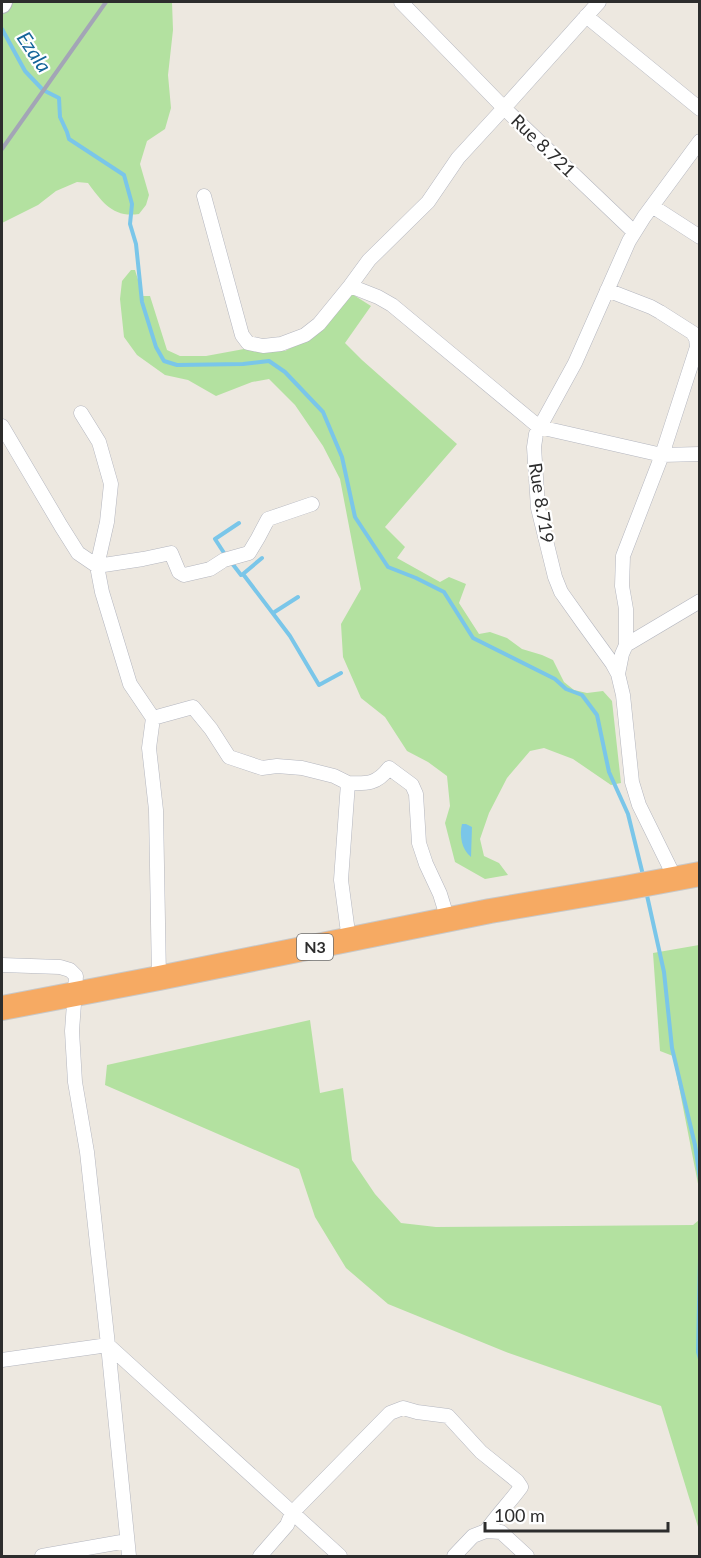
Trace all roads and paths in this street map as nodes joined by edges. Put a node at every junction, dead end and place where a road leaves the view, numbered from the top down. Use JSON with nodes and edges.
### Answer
{"nodes":[{"id":1,"x":401,"y":2,"type":"edge"},
{"id":2,"x":599,"y":2,"type":"edge"},
{"id":3,"x":586,"y":16,"type":"junction"},
{"id":4,"x":504,"y":108,"type":"junction"},
{"id":5,"x":699,"y":109,"type":"edge"},
{"id":6,"x":699,"y":141,"type":"edge"},
{"id":7,"x":204,"y":196,"type":"dead end"},
{"id":8,"x":652,"y":206,"type":"junction"},
{"id":9,"x":634,"y":232,"type":"junction"},
{"id":10,"x":699,"y":237,"type":"edge"},
{"id":11,"x":350,"y":286,"type":"junction"},
{"id":12,"x":608,"y":290,"type":"junction"},
{"id":13,"x":81,"y":413,"type":"dead end"},
{"id":14,"x":2,"y":426,"type":"edge"},
{"id":15,"x":539,"y":427,"type":"junction"},
{"id":16,"x":699,"y":454,"type":"edge"},
{"id":17,"x":662,"y":455,"type":"junction"},
{"id":18,"x":312,"y":504,"type":"dead end"},
{"id":19,"x":97,"y":566,"type":"junction"},
{"id":20,"x":699,"y":601,"type":"edge"},
{"id":21,"x":626,"y":645,"type":"junction"},
{"id":22,"x":618,"y":674,"type":"junction"},
{"id":23,"x":153,"y":718,"type":"junction"},
{"id":24,"x":348,"y":783,"type":"junction"},
{"id":25,"x":699,"y":874,"type":"edge"},
{"id":26,"x":669,"y":880,"type":"junction"},
{"id":27,"x":448,"y":920,"type":"junction"},
{"id":28,"x":349,"y":940,"type":"junction"},
{"id":29,"x":2,"y":965,"type":"edge"},
{"id":30,"x":159,"y":978,"type":"junction"},
{"id":31,"x":75,"y":994,"type":"junction"},
{"id":32,"x":2,"y":1008,"type":"edge"},
{"id":33,"x":108,"y":1345,"type":"junction"},
{"id":34,"x":2,"y":1360,"type":"edge"},
{"id":35,"x":292,"y":1513,"type":"junction"},
{"id":36,"x":486,"y":1531,"type":"junction"},
{"id":37,"x":127,"y":1541,"type":"junction"},
{"id":38,"x":42,"y":1557,"type":"edge"},
{"id":39,"x":129,"y":1557,"type":"edge"},
{"id":40,"x":260,"y":1557,"type":"edge"},
{"id":41,"x":340,"y":1557,"type":"edge"},
{"id":42,"x":454,"y":1557,"type":"edge"},
{"id":43,"x":527,"y":1557,"type":"edge"}],
"edges":[{"from":1,"to":4,"type":"street"},
{"from":2,"to":3,"type":"street","name":"Rue 8.721"},
{"from":3,"to":4,"type":"street","name":"Rue 8.721"},
{"from":3,"to":5,"type":"street"},
{"from":4,"to":9,"type":"street","name":"Rue 8.721"},
{"from":4,"to":11,"type":"street"},
{"from":6,"to":8,"type":"street","name":"Rue 8.719"},
{"from":7,"to":11,"type":"street"},
{"from":8,"to":9,"type":"street","name":"Rue 8.719"},
{"from":8,"to":10,"type":"street"},
{"from":9,"to":12,"type":"street","name":"Rue 8.719"},
{"from":11,"to":15,"type":"street"},
{"from":12,"to":15,"type":"street","name":"Rue 8.719"},
{"from":12,"to":17,"type":"street"},
{"from":13,"to":19,"type":"street"},
{"from":14,"to":19,"type":"street"},
{"from":15,"to":17,"type":"street"},
{"from":15,"to":22,"type":"street","name":"Rue 8.719"},
{"from":16,"to":17,"type":"street"},
{"from":17,"to":21,"type":"street"},
{"from":18,"to":19,"type":"street"},
{"from":19,"to":23,"type":"street"},
{"from":20,"to":21,"type":"street"},
{"from":21,"to":22,"type":"street"},
{"from":22,"to":26,"type":"street","name":"Rue 8.719"},
{"from":23,"to":24,"type":"street"},
{"from":23,"to":30,"type":"street"},
{"from":24,"to":27,"type":"street"},
{"from":24,"to":28,"type":"street"},
{"from":25,"to":26,"type":"highway","number":"N3"},
{"from":26,"to":27,"type":"highway","number":"N3"},
{"from":27,"to":28,"type":"highway","number":"N3"},
{"from":28,"to":30,"type":"highway","number":"N3"},
{"from":29,"to":31,"type":"street"},
{"from":30,"to":31,"type":"highway","number":"N3"},
{"from":31,"to":32,"type":"highway","number":"N3"},
{"from":31,"to":33,"type":"street"},
{"from":33,"to":34,"type":"street"},
{"from":33,"to":35,"type":"street"},
{"from":33,"to":37,"type":"street"},
{"from":35,"to":36,"type":"street"},
{"from":35,"to":40,"type":"street"},
{"from":35,"to":41,"type":"street"},
{"from":36,"to":42,"type":"street"},
{"from":36,"to":43,"type":"street"},
{"from":37,"to":38,"type":"street"},
{"from":37,"to":39,"type":"street"}]}
